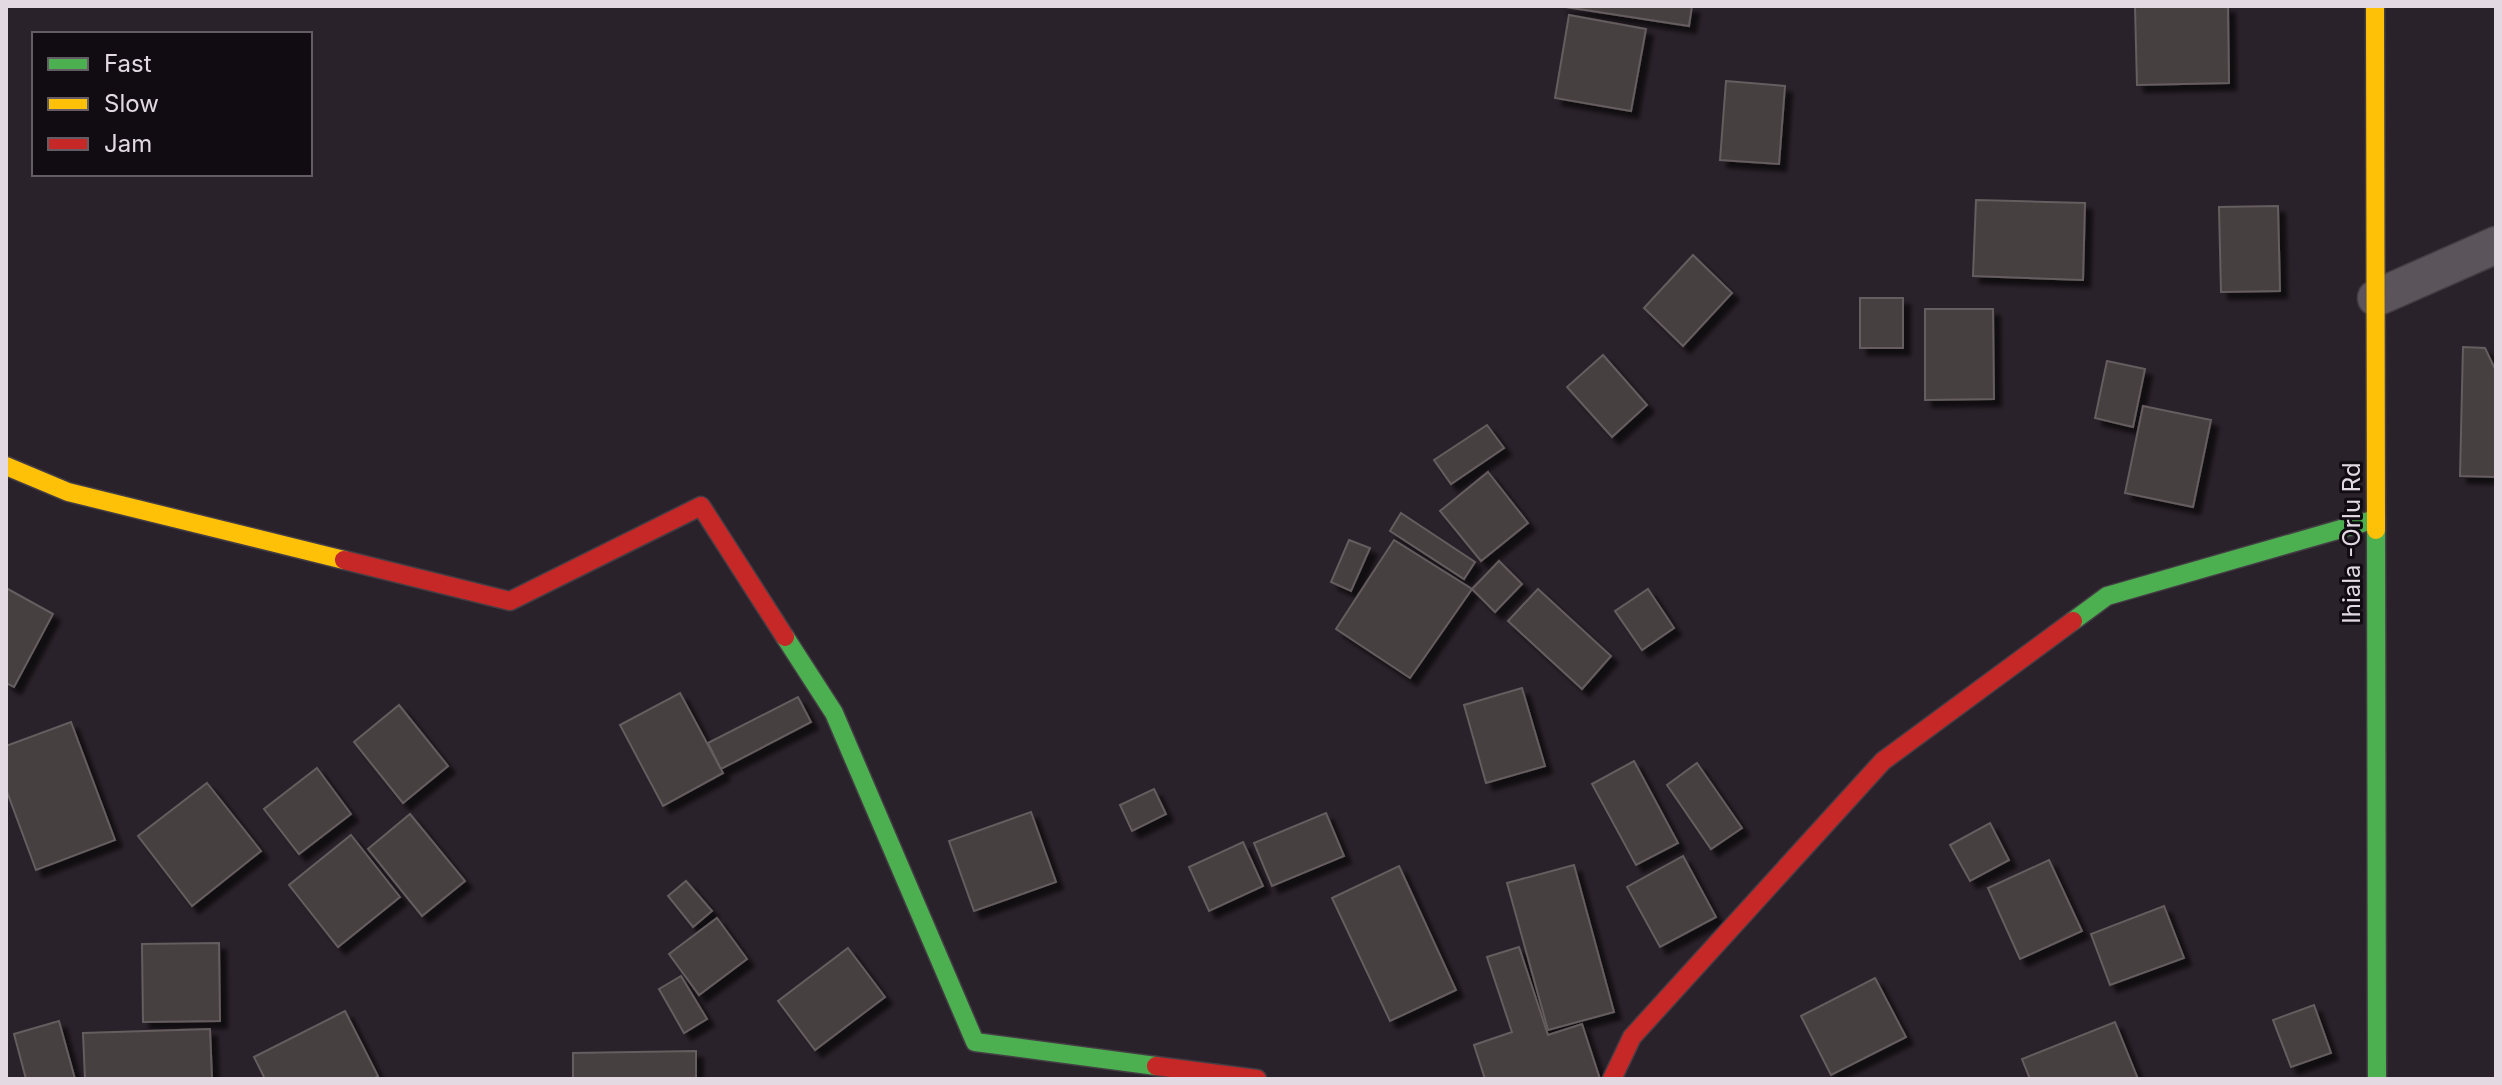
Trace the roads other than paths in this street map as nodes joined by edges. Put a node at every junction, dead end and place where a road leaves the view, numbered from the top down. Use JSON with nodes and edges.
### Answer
{"nodes":[{"id":1,"x":2375,"y":6,"type":"edge"},
{"id":2,"x":2496,"y":245,"type":"edge"},
{"id":3,"x":2376,"y":298,"type":"junction"},
{"id":4,"x":6,"y":466,"type":"edge"},
{"id":5,"x":2376,"y":519,"type":"junction"},
{"id":6,"x":1257,"y":1079,"type":"edge"},
{"id":7,"x":1612,"y":1079,"type":"edge"},
{"id":8,"x":2377,"y":1079,"type":"edge"}],
"edges":[{"from":1,"to":3,"type":"street","name":"Ihiala -Orlu Rd"},
{"from":2,"to":3,"type":"street"},
{"from":3,"to":5,"type":"street","name":"Ihiala -Orlu Rd"},
{"from":4,"to":6,"type":"street"},
{"from":5,"to":7,"type":"street"},
{"from":5,"to":8,"type":"street","name":"Ihiala -Orlu Rd"}]}
